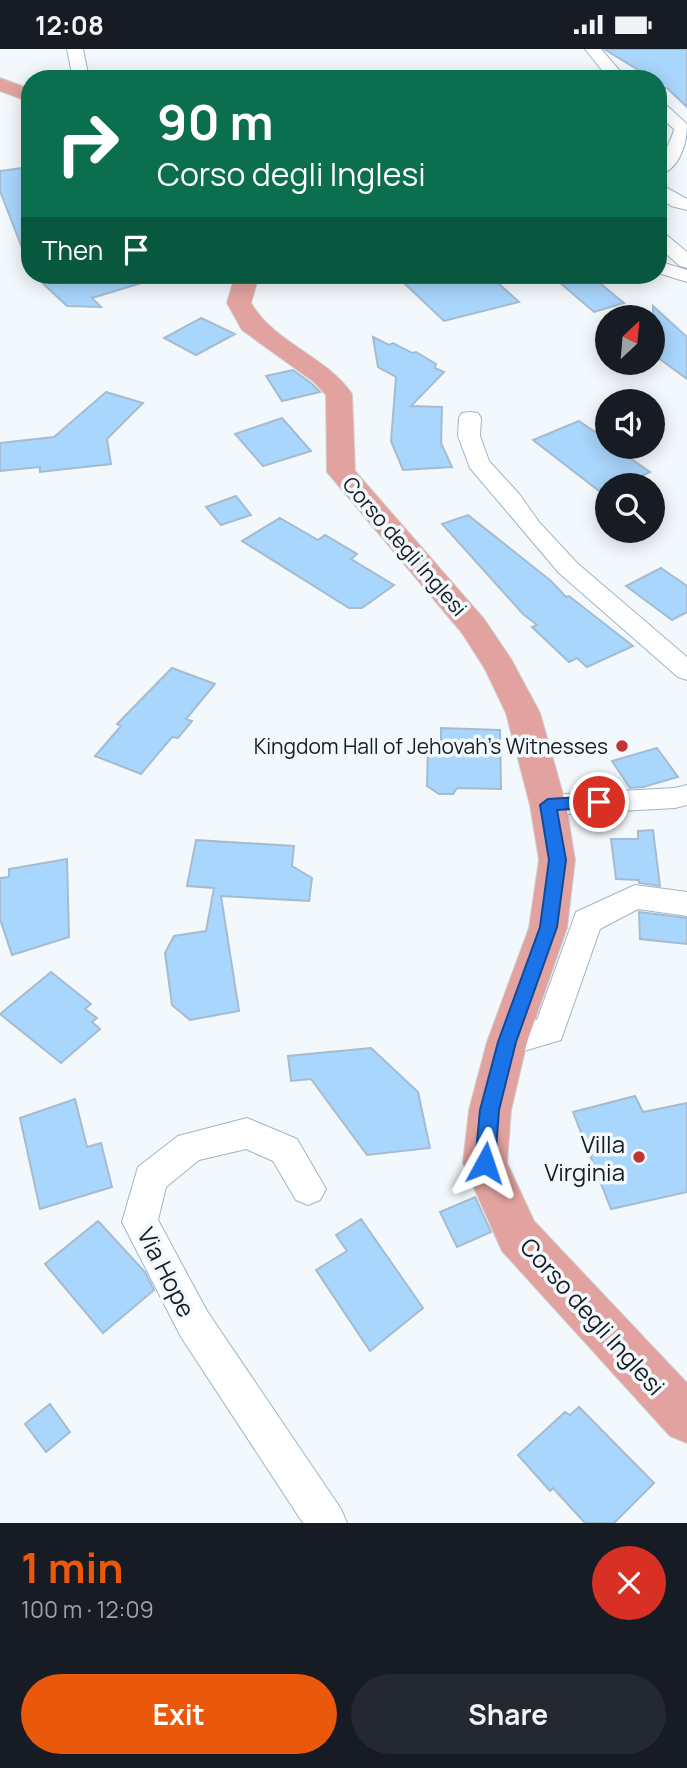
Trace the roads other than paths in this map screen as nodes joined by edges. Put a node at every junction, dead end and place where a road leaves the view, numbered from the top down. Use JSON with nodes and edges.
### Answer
{"nodes":[{"id":1,"x":75,"y":49,"type":"edge"},
{"id":2,"x":593,"y":49,"type":"edge"},
{"id":3,"x":79,"y":70,"type":"edge"},
{"id":4,"x":608,"y":70,"type":"edge"},
{"id":5,"x":0,"y":83,"type":"edge"},
{"id":6,"x":21,"y":92,"type":"edge"},
{"id":7,"x":667,"y":114,"type":"edge"},
{"id":8,"x":667,"y":162,"type":"edge"},
{"id":9,"x":667,"y":195,"type":"edge"},
{"id":10,"x":687,"y":205,"type":"edge"},
{"id":11,"x":667,"y":244,"type":"edge"},
{"id":12,"x":687,"y":261,"type":"edge"},
{"id":13,"x":667,"y":270,"type":"edge"},
{"id":14,"x":687,"y":276,"type":"edge"},
{"id":15,"x":244,"y":284,"type":"edge"},
{"id":16,"x":470,"y":418,"type":"dead end"},
{"id":17,"x":687,"y":671,"type":"edge"},
{"id":18,"x":687,"y":795,"type":"edge"},
{"id":19,"x":548,"y":805,"type":"junction"},
{"id":20,"x":687,"y":904,"type":"edge"},
{"id":21,"x":507,"y":1042,"type":"junction"},
{"id":22,"x":308,"y":1189,"type":"dead end"},
{"id":23,"x":687,"y":1419,"type":"edge"},
{"id":24,"x":327,"y":1523,"type":"edge"}],
"edges":[{"from":1,"to":3,"type":"street"},
{"from":2,"to":4,"type":"street"},
{"from":5,"to":6,"type":"main road"},
{"from":7,"to":8,"type":"street"},
{"from":9,"to":10,"type":"street"},
{"from":11,"to":12,"type":"street"},
{"from":13,"to":14,"type":"street"},
{"from":15,"to":19,"type":"main road","name":"Corso degli Inglesi"},
{"from":16,"to":17,"type":"street"},
{"from":18,"to":19,"type":"street"},
{"from":19,"to":21,"type":"main road","name":"Corso degli Inglesi"},
{"from":20,"to":21,"type":"street"},
{"from":21,"to":23,"type":"main road","name":"Corso degli Inglesi"},
{"from":22,"to":24,"type":"street","name":"Via Hope"}]}
